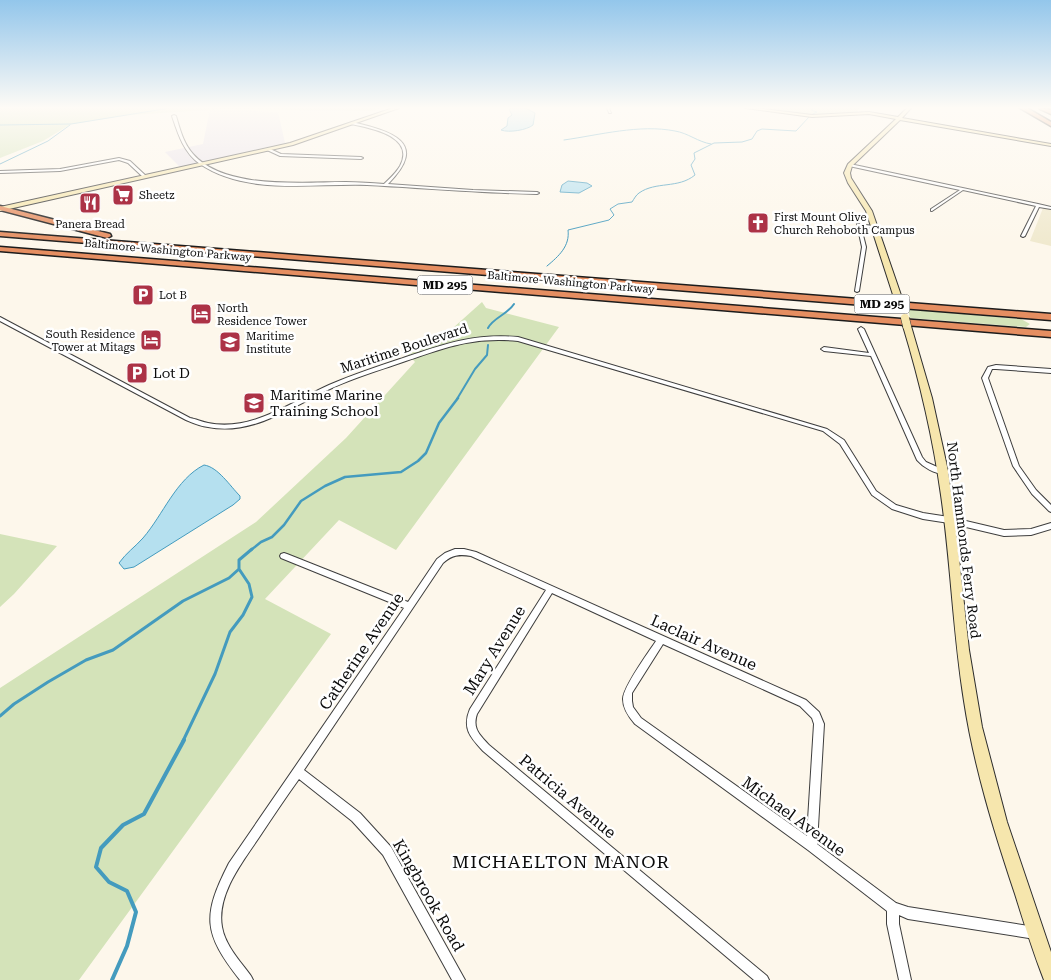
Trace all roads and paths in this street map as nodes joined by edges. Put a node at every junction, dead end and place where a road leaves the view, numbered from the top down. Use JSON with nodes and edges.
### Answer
{"nodes":[{"id":1,"x":191,"y":154,"type":"edge"},
{"id":2,"x":249,"y":154,"type":"edge"},
{"id":3,"x":276,"y":154,"type":"edge"},
{"id":4,"x":405,"y":154,"type":"edge"},
{"id":5,"x":863,"y":154,"type":"edge"},
{"id":6,"x":361,"y":158,"type":"dead end"},
{"id":7,"x":202,"y":164,"type":"junction"},
{"id":8,"x":850,"y":166,"type":"junction"},
{"id":9,"x":0,"y":172,"type":"edge"},
{"id":10,"x":144,"y":176,"type":"junction"},
{"id":11,"x":385,"y":185,"type":"junction"},
{"id":12,"x":963,"y":189,"type":"junction"},
{"id":13,"x":537,"y":193,"type":"dead end"},
{"id":14,"x":1038,"y":205,"type":"junction"},
{"id":15,"x":2,"y":208,"type":"edge"},
{"id":16,"x":1051,"y":208,"type":"edge"},
{"id":17,"x":932,"y":210,"type":"dead end"},
{"id":18,"x":874,"y":227,"type":"junction"},
{"id":19,"x":0,"y":234,"type":"edge"},
{"id":20,"x":1023,"y":236,"type":"dead end"},
{"id":21,"x":0,"y":249,"type":"edge"},
{"id":22,"x":0,"y":255,"type":"edge"},
{"id":23,"x":296,"y":257,"type":"junction"},
{"id":24,"x":102,"y":258,"type":"junction"},
{"id":25,"x":857,"y":291,"type":"dead end"},
{"id":26,"x":1051,"y":317,"type":"edge"},
{"id":27,"x":0,"y":319,"type":"edge"},
{"id":28,"x":862,"y":329,"type":"dead end"},
{"id":29,"x":1051,"y":334,"type":"edge"},
{"id":30,"x":824,"y":349,"type":"dead end"},
{"id":31,"x":873,"y":355,"type":"junction"},
{"id":32,"x":1050,"y":372,"type":"edge"},
{"id":33,"x":942,"y":472,"type":"junction"},
{"id":34,"x":1051,"y":508,"type":"edge"},
{"id":35,"x":950,"y":520,"type":"junction"},
{"id":36,"x":1051,"y":526,"type":"edge"},
{"id":37,"x":454,"y":552,"type":"joint"},
{"id":38,"x":284,"y":556,"type":"dead end"},
{"id":39,"x":550,"y":590,"type":"junction"},
{"id":40,"x":409,"y":606,"type":"junction"},
{"id":41,"x":662,"y":639,"type":"junction"},
{"id":42,"x":470,"y":729,"type":"joint"},
{"id":43,"x":298,"y":772,"type":"junction"},
{"id":44,"x":812,"y":846,"type":"junction"},
{"id":45,"x":894,"y":908,"type":"junction"},
{"id":46,"x":1036,"y":933,"type":"junction"},
{"id":47,"x":1050,"y":968,"type":"edge"},
{"id":48,"x":247,"y":980,"type":"edge"},
{"id":49,"x":459,"y":980,"type":"edge"},
{"id":50,"x":763,"y":980,"type":"edge"},
{"id":51,"x":905,"y":980,"type":"edge"}],
"edges":[{"from":1,"to":7,"type":"street"},
{"from":2,"to":7,"type":"street"},
{"from":3,"to":6,"type":"street"},
{"from":4,"to":11,"type":"street"},
{"from":5,"to":8,"type":"street"},
{"from":7,"to":10,"type":"street"},
{"from":7,"to":11,"type":"street"},
{"from":8,"to":12,"type":"street"},
{"from":8,"to":18,"type":"street","name":"North Hammonds Ferry Road"},
{"from":9,"to":10,"type":"street"},
{"from":10,"to":15,"type":"street"},
{"from":11,"to":13,"type":"street"},
{"from":12,"to":14,"type":"street"},
{"from":12,"to":17,"type":"street"},
{"from":14,"to":16,"type":"street"},
{"from":14,"to":20,"type":"street"},
{"from":15,"to":23,"type":"highway"},
{"from":18,"to":25,"type":"street"},
{"from":18,"to":33,"type":"street","name":"North Hammonds Ferry Road"},
{"from":19,"to":23,"type":"highway","name":"Baltimore-Washington Parkway","number":"MD 295"},
{"from":21,"to":24,"type":"highway","name":"Baltimore-Washington Parkway","number":"MD 295"},
{"from":22,"to":24,"type":"highway"},
{"from":23,"to":26,"type":"highway","name":"Baltimore-Washington Parkway","number":"MD 295"},
{"from":24,"to":29,"type":"highway","name":"Baltimore-Washington Parkway","number":"MD 295"},
{"from":27,"to":35,"type":"street","name":"Maritime Boulevard"},
{"from":28,"to":31,"type":"street"},
{"from":30,"to":31,"type":"street"},
{"from":31,"to":33,"type":"street"},
{"from":32,"to":34,"type":"street"},
{"from":33,"to":35,"type":"street","name":"North Hammonds Ferry Road"},
{"from":35,"to":36,"type":"street","name":"Maritime Boulevard"},
{"from":35,"to":46,"type":"street","name":"North Hammonds Ferry Road"},
{"from":37,"to":39,"type":"street","name":"Laclair Avenue"},
{"from":37,"to":40,"type":"street","name":"Catherine Avenue"},
{"from":38,"to":40,"type":"street"},
{"from":39,"to":41,"type":"street","name":"Laclair Avenue"},
{"from":39,"to":42,"type":"street","name":"Mary Avenue"},
{"from":40,"to":43,"type":"street","name":"Catherine Avenue"},
{"from":41,"to":44,"type":"street","name":"Laclair Avenue"},
{"from":41,"to":44,"type":"street","name":"Michael Avenue"},
{"from":42,"to":50,"type":"street","name":"Patricia Avenue"},
{"from":43,"to":48,"type":"street","name":"Catherine Avenue"},
{"from":43,"to":49,"type":"street","name":"Kingbrook Road"},
{"from":44,"to":45,"type":"street","name":"Michael Avenue"},
{"from":45,"to":46,"type":"street","name":"Michael Avenue"},
{"from":45,"to":51,"type":"street"},
{"from":46,"to":47,"type":"street","name":"North Hammonds Ferry Road"}]}
